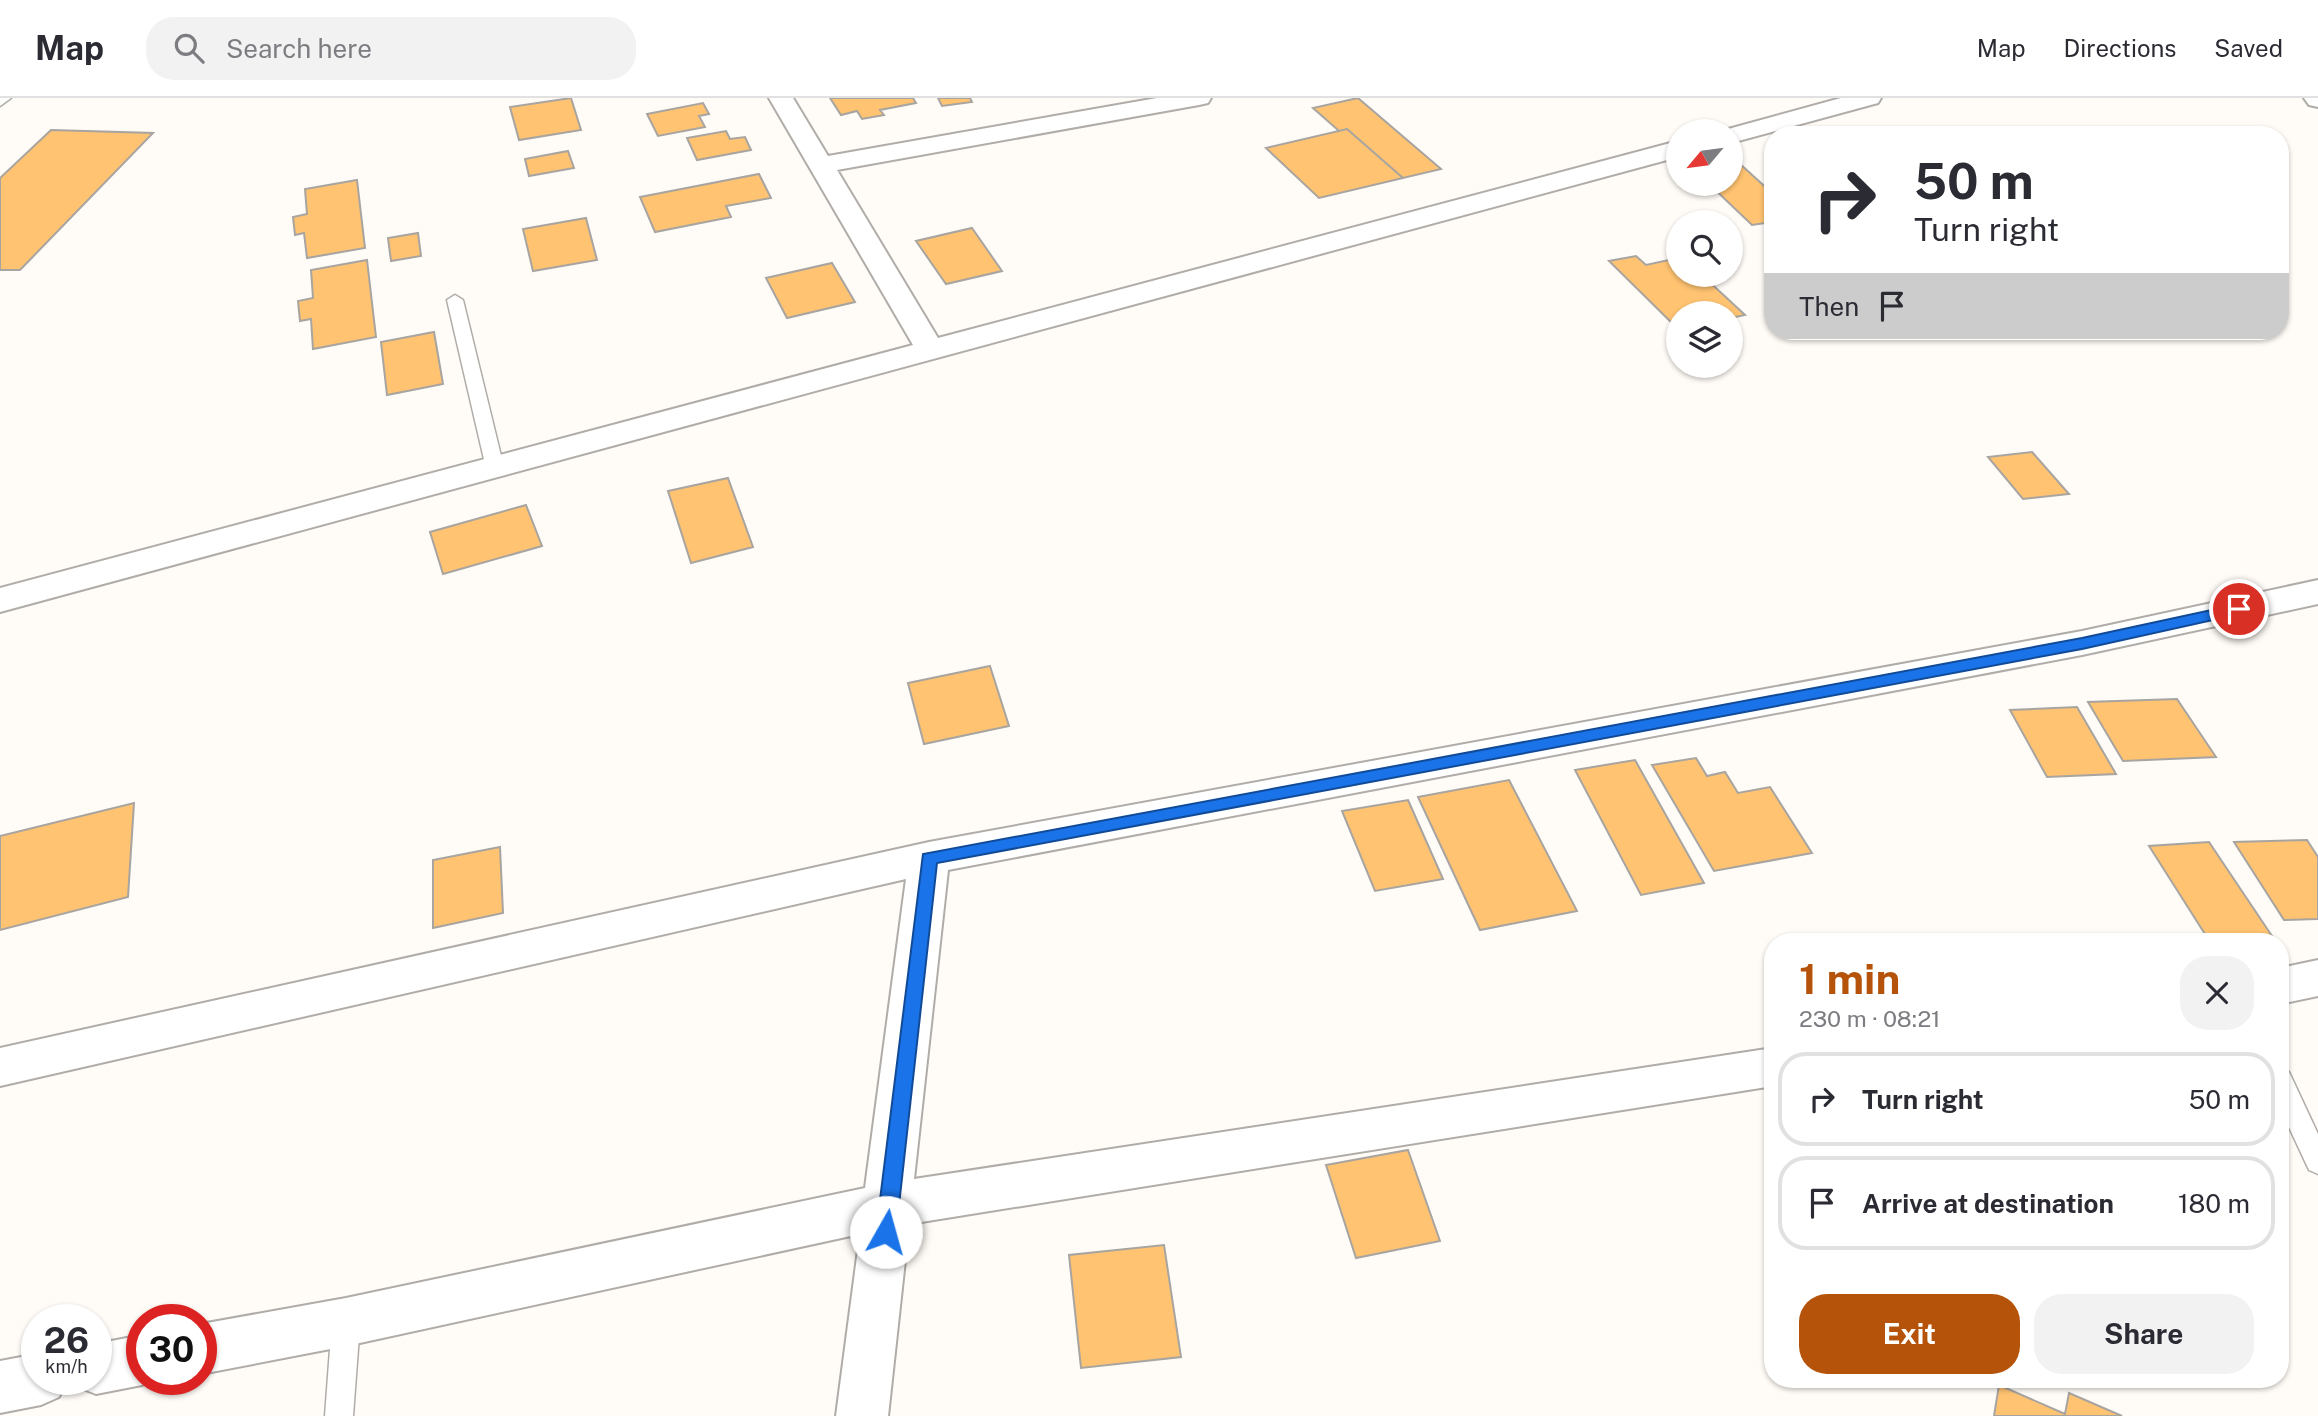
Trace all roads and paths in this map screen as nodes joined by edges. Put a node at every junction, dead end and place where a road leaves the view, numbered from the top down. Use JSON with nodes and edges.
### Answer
{"nodes":[{"id":1,"x":4,"y":98,"type":"edge"},
{"id":2,"x":781,"y":98,"type":"edge"},
{"id":3,"x":1199,"y":98,"type":"edge"},
{"id":4,"x":1869,"y":98,"type":"edge"},
{"id":5,"x":0,"y":102,"type":"edge"},
{"id":6,"x":1764,"y":126,"type":"edge"},
{"id":7,"x":1765,"y":126,"type":"edge"},
{"id":8,"x":1743,"y":132,"type":"edge"},
{"id":9,"x":1666,"y":152,"type":"edge"},
{"id":10,"x":821,"y":165,"type":"junction"},
{"id":11,"x":454,"y":300,"type":"dead end"},
{"id":12,"x":930,"y":349,"type":"junction"},
{"id":13,"x":495,"y":468,"type":"junction"},
{"id":14,"x":2318,"y":592,"type":"edge"},
{"id":15,"x":0,"y":600,"type":"edge"},
{"id":16,"x":929,"y":858,"type":"junction"},
{"id":17,"x":2318,"y":978,"type":"edge"},
{"id":18,"x":2289,"y":984,"type":"edge"},
{"id":19,"x":0,"y":1067,"type":"edge"},
{"id":20,"x":1764,"y":1068,"type":"edge"},
{"id":21,"x":2289,"y":1099,"type":"edge"},
{"id":22,"x":2318,"y":1162,"type":"edge"},
{"id":23,"x":890,"y":1205,"type":"junction"},
{"id":24,"x":346,"y":1322,"type":"junction"},
{"id":25,"x":217,"y":1346,"type":"edge"},
{"id":26,"x":21,"y":1383,"type":"edge"},
{"id":27,"x":0,"y":1387,"type":"edge"},
{"id":28,"x":339,"y":1416,"type":"edge"},
{"id":29,"x":862,"y":1416,"type":"edge"}],
"edges":[{"from":1,"to":5,"type":"lane"},
{"from":2,"to":10,"type":"street"},
{"from":3,"to":10,"type":"street"},
{"from":4,"to":7,"type":"street"},
{"from":6,"to":8,"type":"street"},
{"from":9,"to":12,"type":"street"},
{"from":10,"to":12,"type":"street"},
{"from":11,"to":13,"type":"lane"},
{"from":12,"to":13,"type":"street"},
{"from":13,"to":15,"type":"street"},
{"from":14,"to":16,"type":"street"},
{"from":16,"to":19,"type":"street"},
{"from":16,"to":23,"type":"street"},
{"from":17,"to":18,"type":"street"},
{"from":20,"to":23,"type":"street"},
{"from":21,"to":22,"type":"lane"},
{"from":23,"to":24,"type":"street"},
{"from":23,"to":29,"type":"street"},
{"from":24,"to":25,"type":"street"},
{"from":24,"to":28,"type":"lane"},
{"from":26,"to":27,"type":"street"}]}
